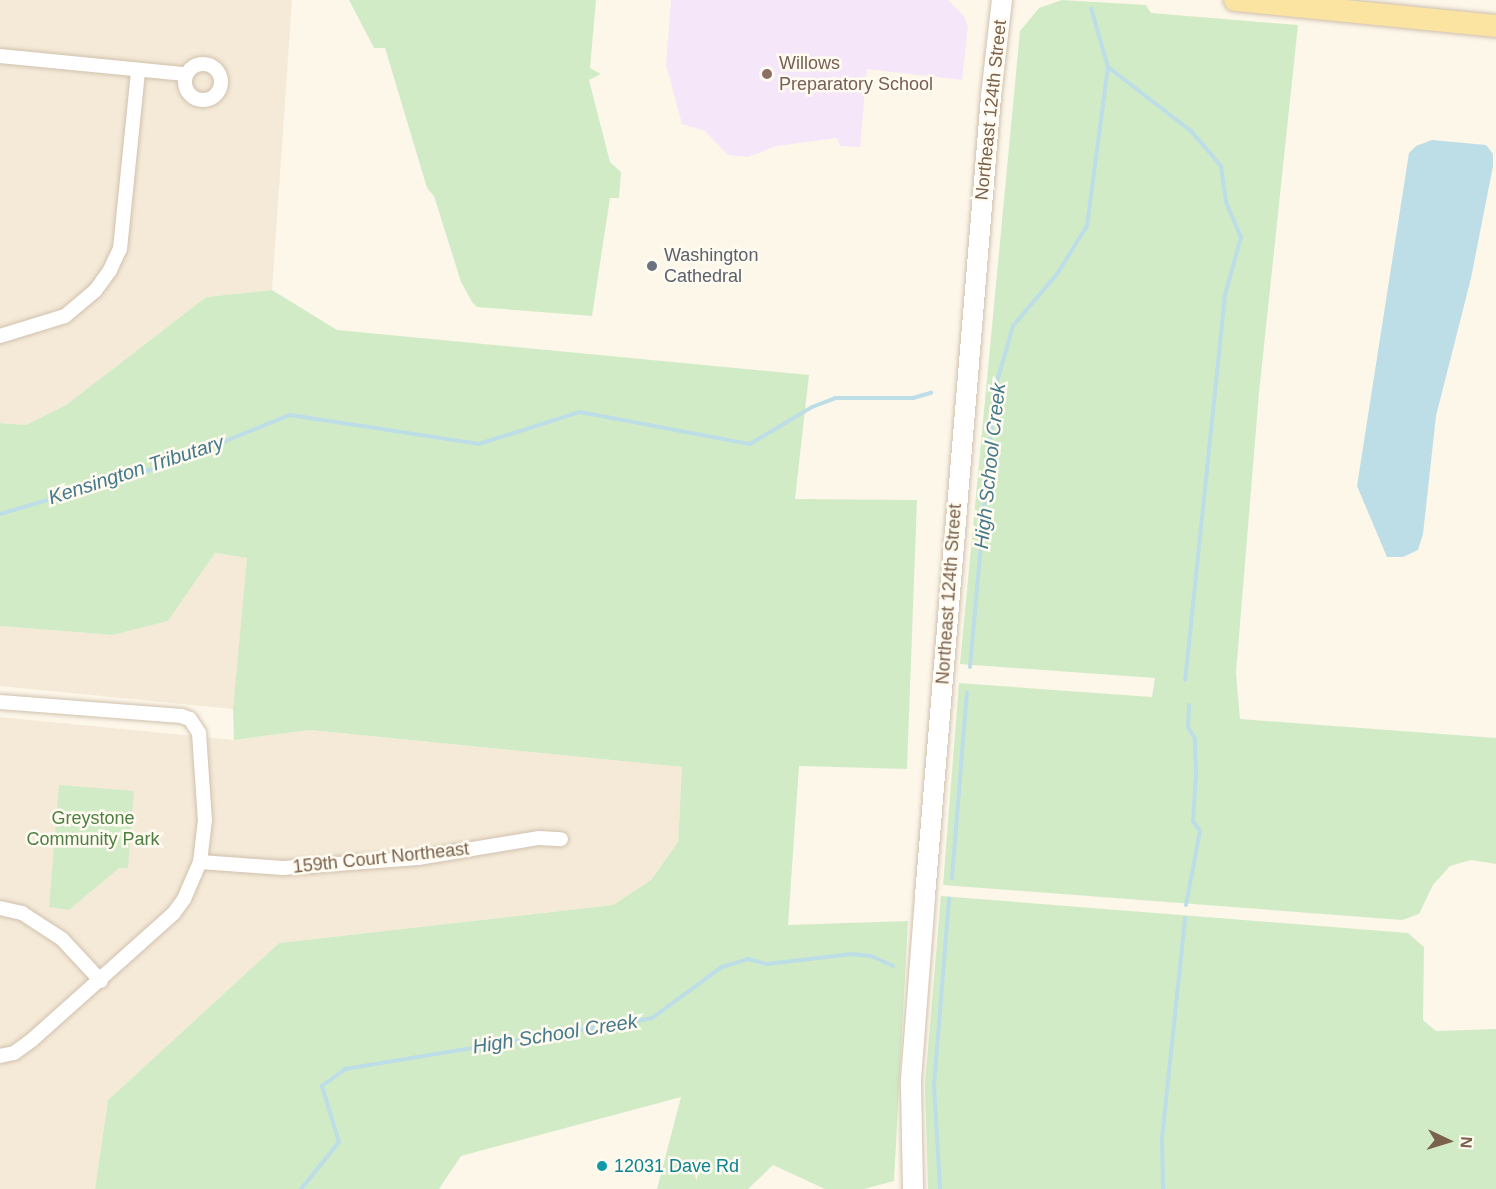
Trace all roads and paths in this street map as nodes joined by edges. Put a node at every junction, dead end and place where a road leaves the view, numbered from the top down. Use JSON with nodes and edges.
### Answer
{"nodes":[{"id":1,"x":1002,"y":0,"type":"edge"},
{"id":2,"x":1235,"y":0,"type":"edge"},
{"id":3,"x":1496,"y":26,"type":"edge"},
{"id":4,"x":0,"y":56,"type":"edge"},
{"id":5,"x":138,"y":70,"type":"junction"},
{"id":6,"x":185,"y":74,"type":"dead end"},
{"id":7,"x":0,"y":336,"type":"edge"},
{"id":8,"x":0,"y":702,"type":"edge"},
{"id":9,"x":561,"y":839,"type":"dead end"},
{"id":10,"x":200,"y":862,"type":"junction"},
{"id":11,"x":0,"y":908,"type":"edge"},
{"id":12,"x":101,"y":981,"type":"junction"},
{"id":13,"x":0,"y":1056,"type":"edge"},
{"id":14,"x":913,"y":1189,"type":"edge"}],
"edges":[{"from":1,"to":14,"type":"street","name":"Northeast 124th Street"},
{"from":2,"to":3,"type":"main road"},
{"from":4,"to":5,"type":"street"},
{"from":5,"to":6,"type":"street"},
{"from":5,"to":7,"type":"street"},
{"from":8,"to":10,"type":"street"},
{"from":9,"to":10,"type":"street","name":"159th Court Northeast"},
{"from":10,"to":12,"type":"street"},
{"from":11,"to":12,"type":"street"},
{"from":12,"to":13,"type":"street"}]}
